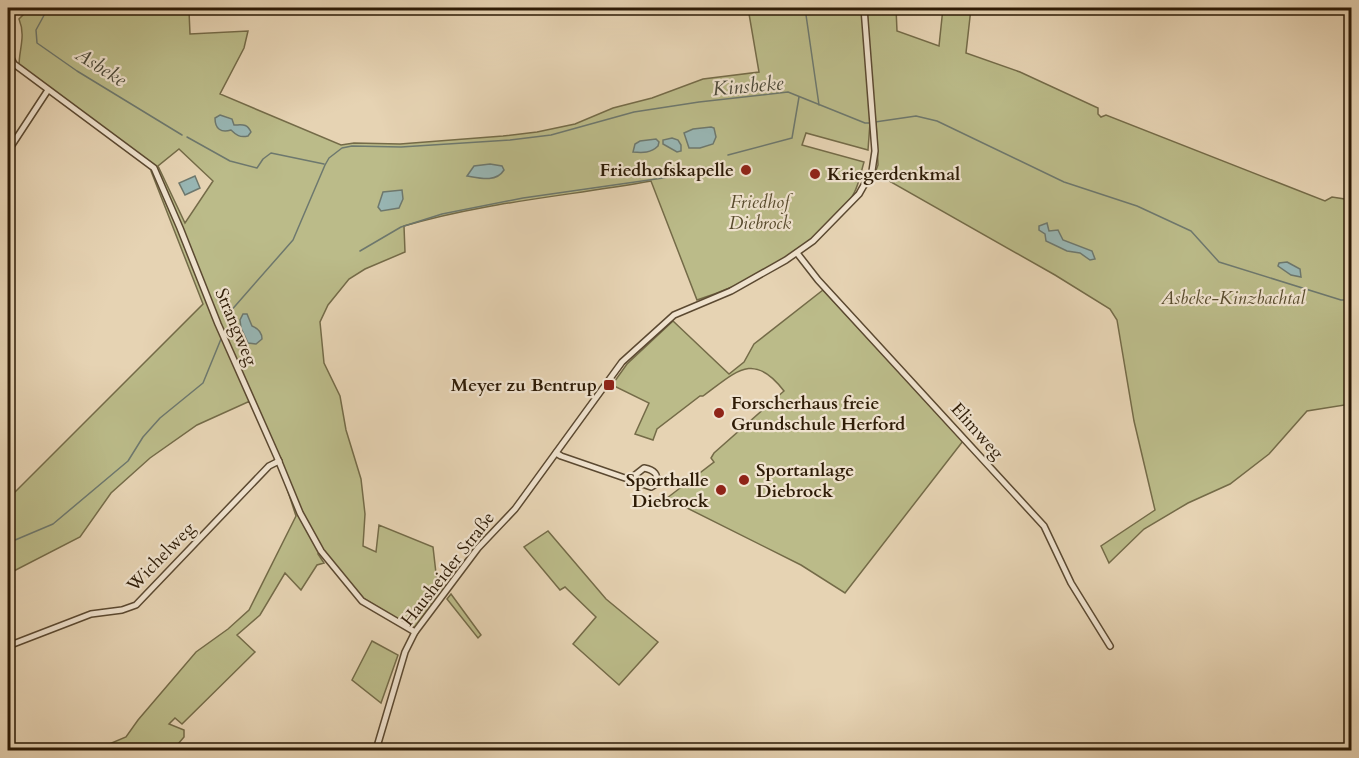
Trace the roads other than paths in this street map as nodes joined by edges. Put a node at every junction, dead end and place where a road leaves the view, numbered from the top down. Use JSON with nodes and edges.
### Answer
{"nodes":[{"id":1,"x":864,"y":8,"type":"edge"},
{"id":2,"x":8,"y":52,"type":"edge"},
{"id":3,"x":48,"y":90,"type":"junction"},
{"id":4,"x":8,"y":151,"type":"edge"},
{"id":5,"x":797,"y":253,"type":"junction"},
{"id":6,"x":556,"y":453,"type":"junction"},
{"id":7,"x":279,"y":461,"type":"junction"},
{"id":8,"x":630,"y":479,"type":"junction"},
{"id":9,"x":415,"y":632,"type":"junction"},
{"id":10,"x":8,"y":646,"type":"edge"},
{"id":11,"x":1110,"y":646,"type":"dead end"},
{"id":12,"x":376,"y":750,"type":"edge"}],
"edges":[{"from":1,"to":5,"type":"street","name":"Hausheider Straße"},
{"from":2,"to":3,"type":"street","name":"Strangweg"},
{"from":3,"to":4,"type":"street"},
{"from":3,"to":7,"type":"street","name":"Strangweg"},
{"from":5,"to":6,"type":"street","name":"Hausheider Straße"},
{"from":5,"to":11,"type":"street","name":"Elimweg"},
{"from":6,"to":8,"type":"street"},
{"from":6,"to":9,"type":"street","name":"Hausheider Straße"},
{"from":7,"to":9,"type":"street","name":"Strangweg"},
{"from":7,"to":10,"type":"street","name":"Wichelweg"},
{"from":8,"to":8,"type":"street"},
{"from":9,"to":12,"type":"street","name":"Hausheider Straße"}]}
